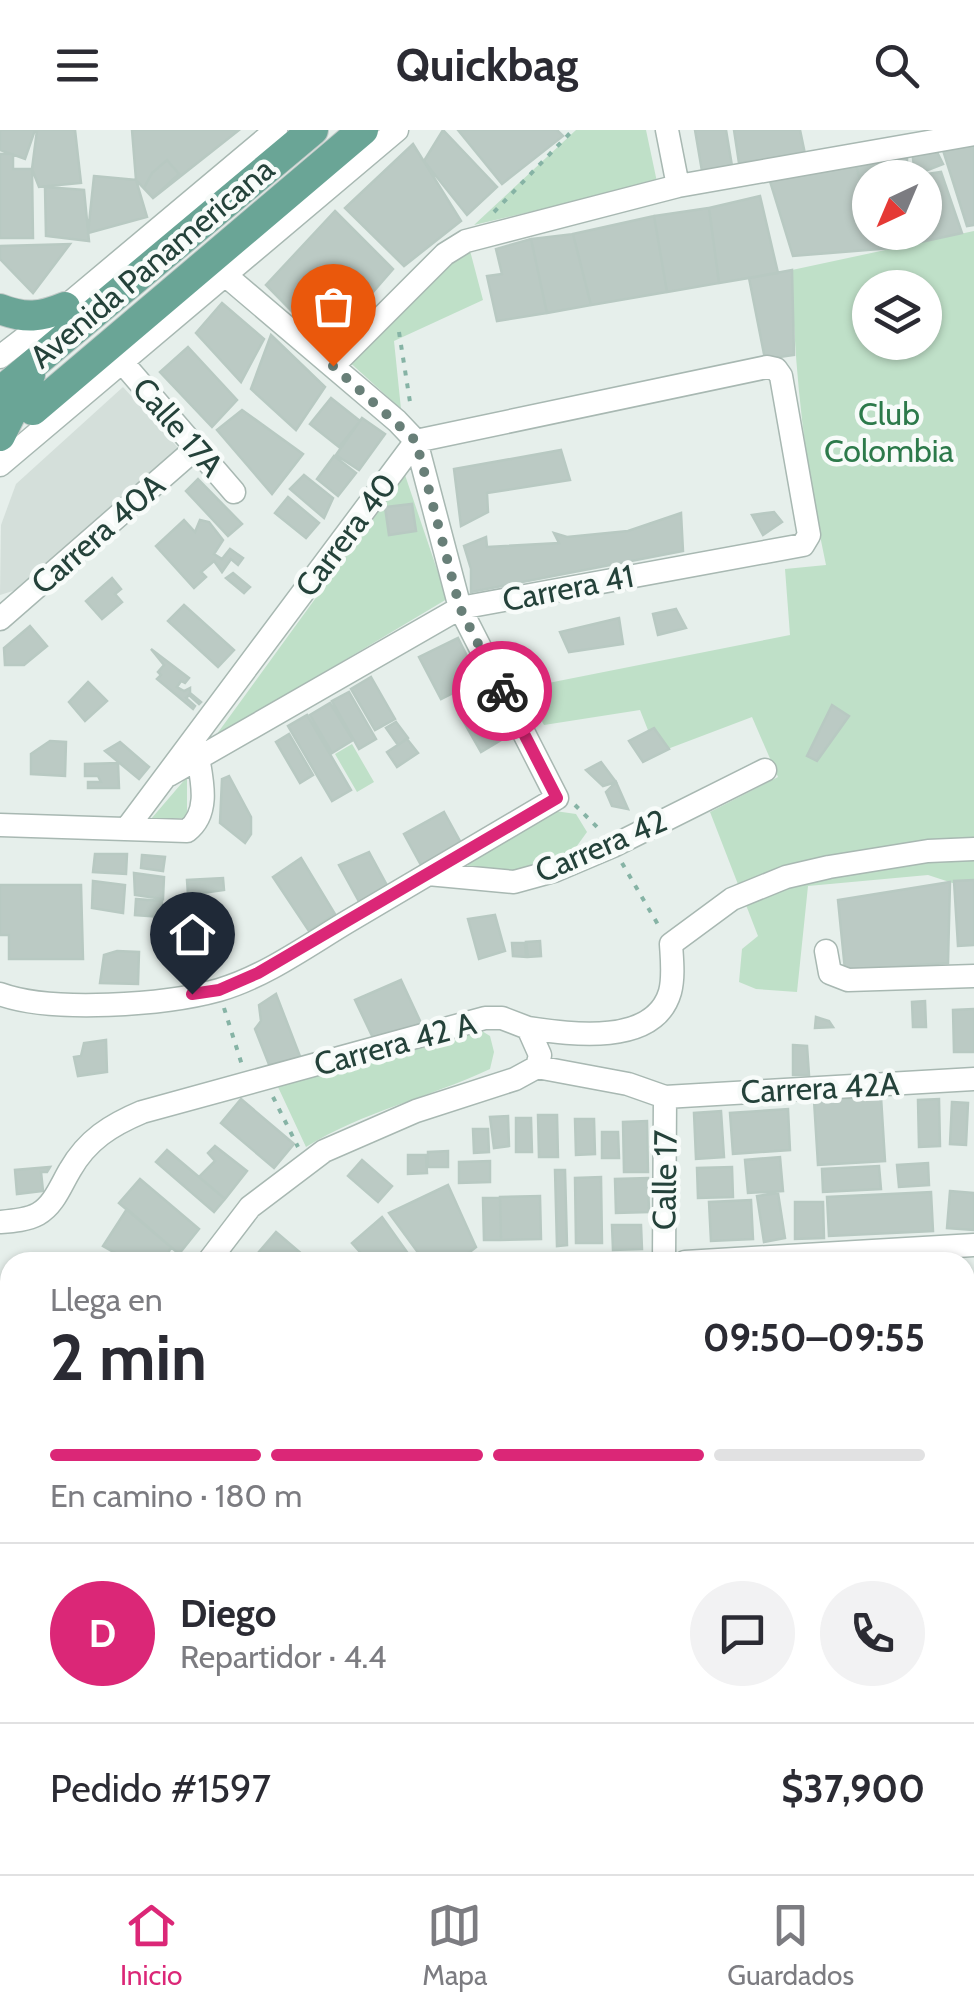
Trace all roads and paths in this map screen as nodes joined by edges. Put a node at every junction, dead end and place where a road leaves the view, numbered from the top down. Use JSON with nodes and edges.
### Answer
{"nodes":[{"id":1,"x":276,"y":130,"type":"edge"},
{"id":2,"x":313,"y":130,"type":"edge"},
{"id":3,"x":363,"y":130,"type":"edge"},
{"id":4,"x":397,"y":130,"type":"edge"},
{"id":5,"x":573,"y":130,"type":"edge"},
{"id":6,"x":668,"y":130,"type":"edge"},
{"id":7,"x":974,"y":134,"type":"edge"},
{"id":8,"x":859,"y":141,"type":"edge"},
{"id":9,"x":678,"y":186,"type":"junction"},
{"id":10,"x":466,"y":241,"type":"junction"},
{"id":11,"x":224,"y":274,"type":"junction"},
{"id":12,"x":65,"y":306,"type":"junction"},
{"id":13,"x":0,"y":309,"type":"edge"},
{"id":14,"x":399,"y":330,"type":"dead end"},
{"id":15,"x":0,"y":356,"type":"edge"},
{"id":16,"x":38,"y":359,"type":"junction"},
{"id":17,"x":122,"y":362,"type":"junction"},
{"id":18,"x":333,"y":366,"type":"junction"},
{"id":19,"x":0,"y":392,"type":"edge"},
{"id":20,"x":33,"y":410,"type":"dead end"},
{"id":21,"x":0,"y":436,"type":"edge"},
{"id":22,"x":416,"y":441,"type":"junction"},
{"id":23,"x":196,"y":448,"type":"junction"},
{"id":24,"x":0,"y":465,"type":"edge"},
{"id":25,"x":234,"y":492,"type":"dead end"},
{"id":26,"x":798,"y":548,"type":"joint"},
{"id":27,"x":460,"y":608,"type":"junction"},
{"id":28,"x":0,"y":619,"type":"edge"},
{"id":29,"x":196,"y":748,"type":"junction"},
{"id":30,"x":766,"y":770,"type":"dead end"},
{"id":31,"x":557,"y":798,"type":"junction"},
{"id":32,"x":0,"y":825,"type":"edge"},
{"id":33,"x":127,"y":828,"type":"junction"},
{"id":34,"x":613,"y":846,"type":"junction"},
{"id":35,"x":974,"y":849,"type":"edge"},
{"id":36,"x":428,"y":874,"type":"junction"},
{"id":37,"x":671,"y":944,"type":"junction"},
{"id":38,"x":826,"y":951,"type":"dead end"},
{"id":39,"x":974,"y":976,"type":"edge"},
{"id":40,"x":219,"y":990,"type":"junction"},
{"id":41,"x":0,"y":994,"type":"edge"},
{"id":42,"x":528,"y":1028,"type":"junction"},
{"id":43,"x":537,"y":1067,"type":"junction"},
{"id":44,"x":974,"y":1078,"type":"edge"},
{"id":45,"x":256,"y":1082,"type":"junction"},
{"id":46,"x":666,"y":1097,"type":"junction"},
{"id":47,"x":307,"y":1164,"type":"junction"},
{"id":48,"x":0,"y":1222,"type":"edge"},
{"id":49,"x":974,"y":1245,"type":"edge"},
{"id":50,"x":216,"y":1252,"type":"edge"},
{"id":51,"x":664,"y":1252,"type":"edge"},
{"id":52,"x":884,"y":1252,"type":"edge"}],
"edges":[{"from":1,"to":12,"type":"street"},
{"from":2,"to":16,"type":"main road","name":"Avenida Panamericana"},
{"from":3,"to":20,"type":"main road","name":"Avenida Panamericana"},
{"from":4,"to":11,"type":"street"},
{"from":5,"to":10,"type":"path"},
{"from":6,"to":9,"type":"street"},
{"from":7,"to":8,"type":"street"},
{"from":8,"to":9,"type":"street"},
{"from":9,"to":10,"type":"street"},
{"from":10,"to":18,"type":"street"},
{"from":11,"to":17,"type":"street"},
{"from":11,"to":18,"type":"street"},
{"from":12,"to":13,"type":"main road"},
{"from":12,"to":15,"type":"street"},
{"from":14,"to":22,"type":"path"},
{"from":16,"to":19,"type":"main road","name":"Avenida Panamericana"},
{"from":16,"to":21,"type":"main road"},
{"from":17,"to":23,"type":"street","name":"Calle 17A"},
{"from":17,"to":24,"type":"street"},
{"from":18,"to":22,"type":"street"},
{"from":22,"to":26,"type":"street","name":"Carrera 40"},
{"from":22,"to":27,"type":"street"},
{"from":22,"to":29,"type":"street","name":"Carrera 40"},
{"from":23,"to":25,"type":"street","name":"Calle 17A"},
{"from":23,"to":28,"type":"street","name":"Carrera 40A"},
{"from":26,"to":27,"type":"street","name":"Carrera 41"},
{"from":27,"to":29,"type":"street","name":"Carrera 41"},
{"from":27,"to":31,"type":"street"},
{"from":29,"to":33,"type":"street","name":"Carrera 41"},
{"from":29,"to":33,"type":"street"},
{"from":30,"to":34,"type":"street","name":"Carrera 42"},
{"from":31,"to":34,"type":"path"},
{"from":31,"to":36,"type":"street","name":"Carrera 42"},
{"from":32,"to":33,"type":"street"},
{"from":34,"to":36,"type":"street","name":"Carrera 42"},
{"from":34,"to":37,"type":"path"},
{"from":35,"to":37,"type":"street"},
{"from":36,"to":40,"type":"street","name":"Carrera 42"},
{"from":37,"to":42,"type":"street","name":"Carrera 42 A"},
{"from":38,"to":39,"type":"street"},
{"from":40,"to":41,"type":"street","name":"Carrera 42"},
{"from":40,"to":45,"type":"path"},
{"from":42,"to":43,"type":"street"},
{"from":42,"to":45,"type":"street","name":"Carrera 42 A"},
{"from":43,"to":46,"type":"street"},
{"from":43,"to":47,"type":"street","name":"Carrera 42 A"},
{"from":44,"to":46,"type":"street","name":"Carrera 42A"},
{"from":45,"to":47,"type":"path"},
{"from":45,"to":48,"type":"street","name":"Carrera 42 A"},
{"from":46,"to":51,"type":"street","name":"Calle 17"},
{"from":47,"to":50,"type":"street","name":"Carrera 42 A"},
{"from":49,"to":52,"type":"street"}]}
